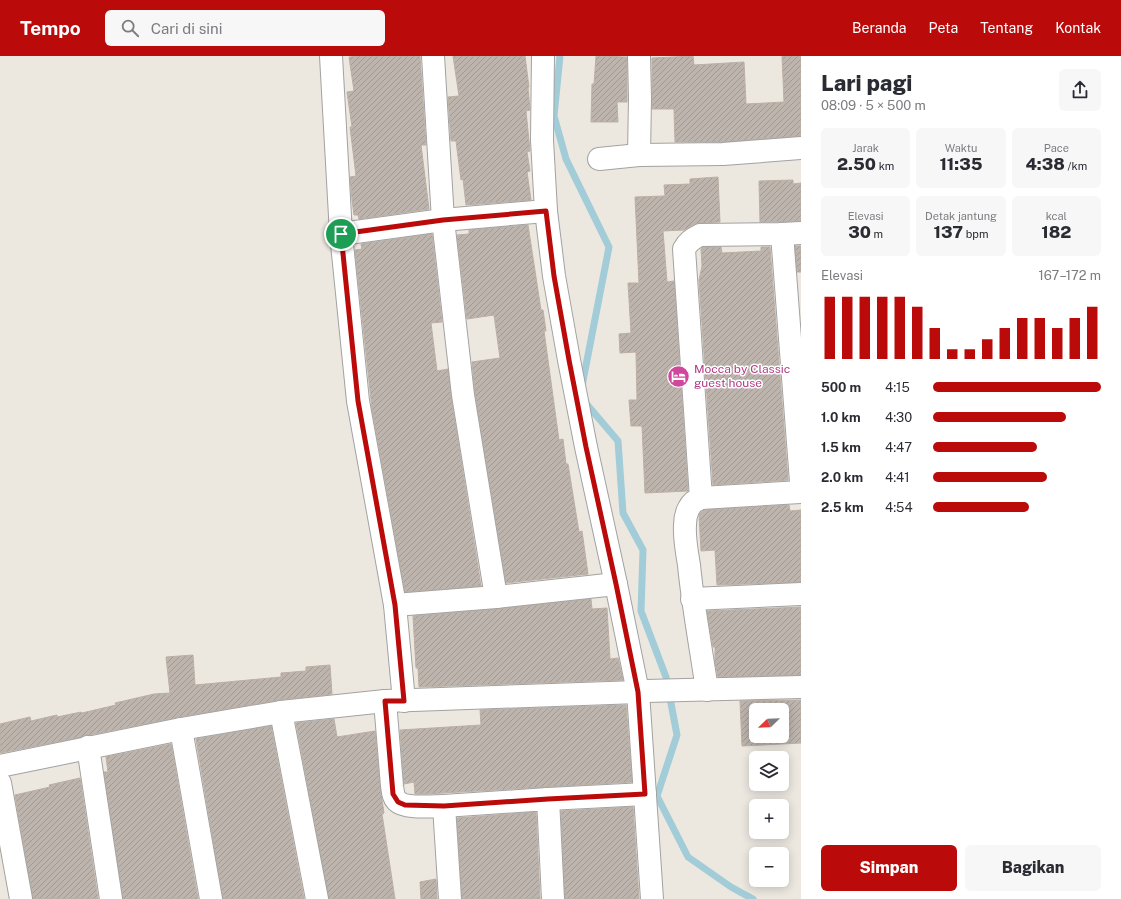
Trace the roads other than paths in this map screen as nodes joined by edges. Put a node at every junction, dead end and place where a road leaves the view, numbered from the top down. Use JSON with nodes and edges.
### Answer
{"nodes":[{"id":1,"x":331,"y":56,"type":"edge"},
{"id":2,"x":433,"y":56,"type":"edge"},
{"id":3,"x":543,"y":56,"type":"edge"},
{"id":4,"x":639,"y":56,"type":"edge"},
{"id":5,"x":801,"y":148,"type":"edge"},
{"id":6,"x":639,"y":155,"type":"junction"},
{"id":7,"x":599,"y":159,"type":"dead end"},
{"id":8,"x":546,"y":211,"type":"junction"},
{"id":9,"x":443,"y":220,"type":"junction"},
{"id":10,"x":341,"y":234,"type":"junction"},
{"id":11,"x":791,"y":234,"type":"edge"},
{"id":12,"x":801,"y":482,"type":"edge"},
{"id":13,"x":801,"y":492,"type":"edge"},
{"id":14,"x":701,"y":498,"type":"junction"},
{"id":15,"x":616,"y":584,"type":"junction"},
{"id":16,"x":801,"y":594,"type":"edge"},
{"id":17,"x":496,"y":597,"type":"junction"},
{"id":18,"x":692,"y":599,"type":"junction"},
{"id":19,"x":395,"y":605,"type":"junction"},
{"id":20,"x":801,"y":687,"type":"edge"},
{"id":21,"x":702,"y":689,"type":"junction"},
{"id":22,"x":642,"y":691,"type":"junction"},
{"id":23,"x":395,"y":701,"type":"junction"},
{"id":24,"x":281,"y":712,"type":"junction"},
{"id":25,"x":181,"y":729,"type":"junction"},
{"id":26,"x":88,"y":747,"type":"junction"},
{"id":27,"x":0,"y":766,"type":"edge"},
{"id":28,"x":0,"y":783,"type":"edge"},
{"id":29,"x":645,"y":794,"type":"junction"},
{"id":30,"x":548,"y":799,"type":"junction"},
{"id":31,"x":444,"y":806,"type":"junction"},
{"id":32,"x":21,"y":899,"type":"edge"},
{"id":33,"x":111,"y":899,"type":"edge"},
{"id":34,"x":210,"y":899,"type":"edge"},
{"id":35,"x":317,"y":899,"type":"edge"},
{"id":36,"x":450,"y":899,"type":"edge"},
{"id":37,"x":553,"y":899,"type":"edge"},
{"id":38,"x":652,"y":899,"type":"edge"}],
"edges":[{"from":1,"to":10,"type":"street"},
{"from":2,"to":9,"type":"street"},
{"from":3,"to":8,"type":"street"},
{"from":4,"to":6,"type":"street"},
{"from":5,"to":6,"type":"street"},
{"from":6,"to":7,"type":"street"},
{"from":8,"to":9,"type":"street"},
{"from":8,"to":15,"type":"street"},
{"from":9,"to":10,"type":"street"},
{"from":9,"to":17,"type":"street"},
{"from":10,"to":19,"type":"street"},
{"from":11,"to":12,"type":"street"},
{"from":11,"to":14,"type":"street"},
{"from":13,"to":14,"type":"street"},
{"from":14,"to":18,"type":"street"},
{"from":15,"to":17,"type":"street"},
{"from":15,"to":22,"type":"street"},
{"from":16,"to":18,"type":"street"},
{"from":17,"to":19,"type":"street"},
{"from":18,"to":21,"type":"street"},
{"from":19,"to":23,"type":"street"},
{"from":20,"to":21,"type":"street"},
{"from":21,"to":22,"type":"street"},
{"from":22,"to":23,"type":"street"},
{"from":22,"to":29,"type":"street"},
{"from":23,"to":24,"type":"street"},
{"from":23,"to":31,"type":"street"},
{"from":24,"to":25,"type":"street"},
{"from":24,"to":35,"type":"street"},
{"from":25,"to":26,"type":"street"},
{"from":25,"to":34,"type":"street"},
{"from":26,"to":27,"type":"street"},
{"from":26,"to":33,"type":"street"},
{"from":28,"to":32,"type":"street"},
{"from":29,"to":30,"type":"street"},
{"from":29,"to":38,"type":"street"},
{"from":30,"to":31,"type":"street"},
{"from":30,"to":37,"type":"street"},
{"from":31,"to":36,"type":"street"}]}
